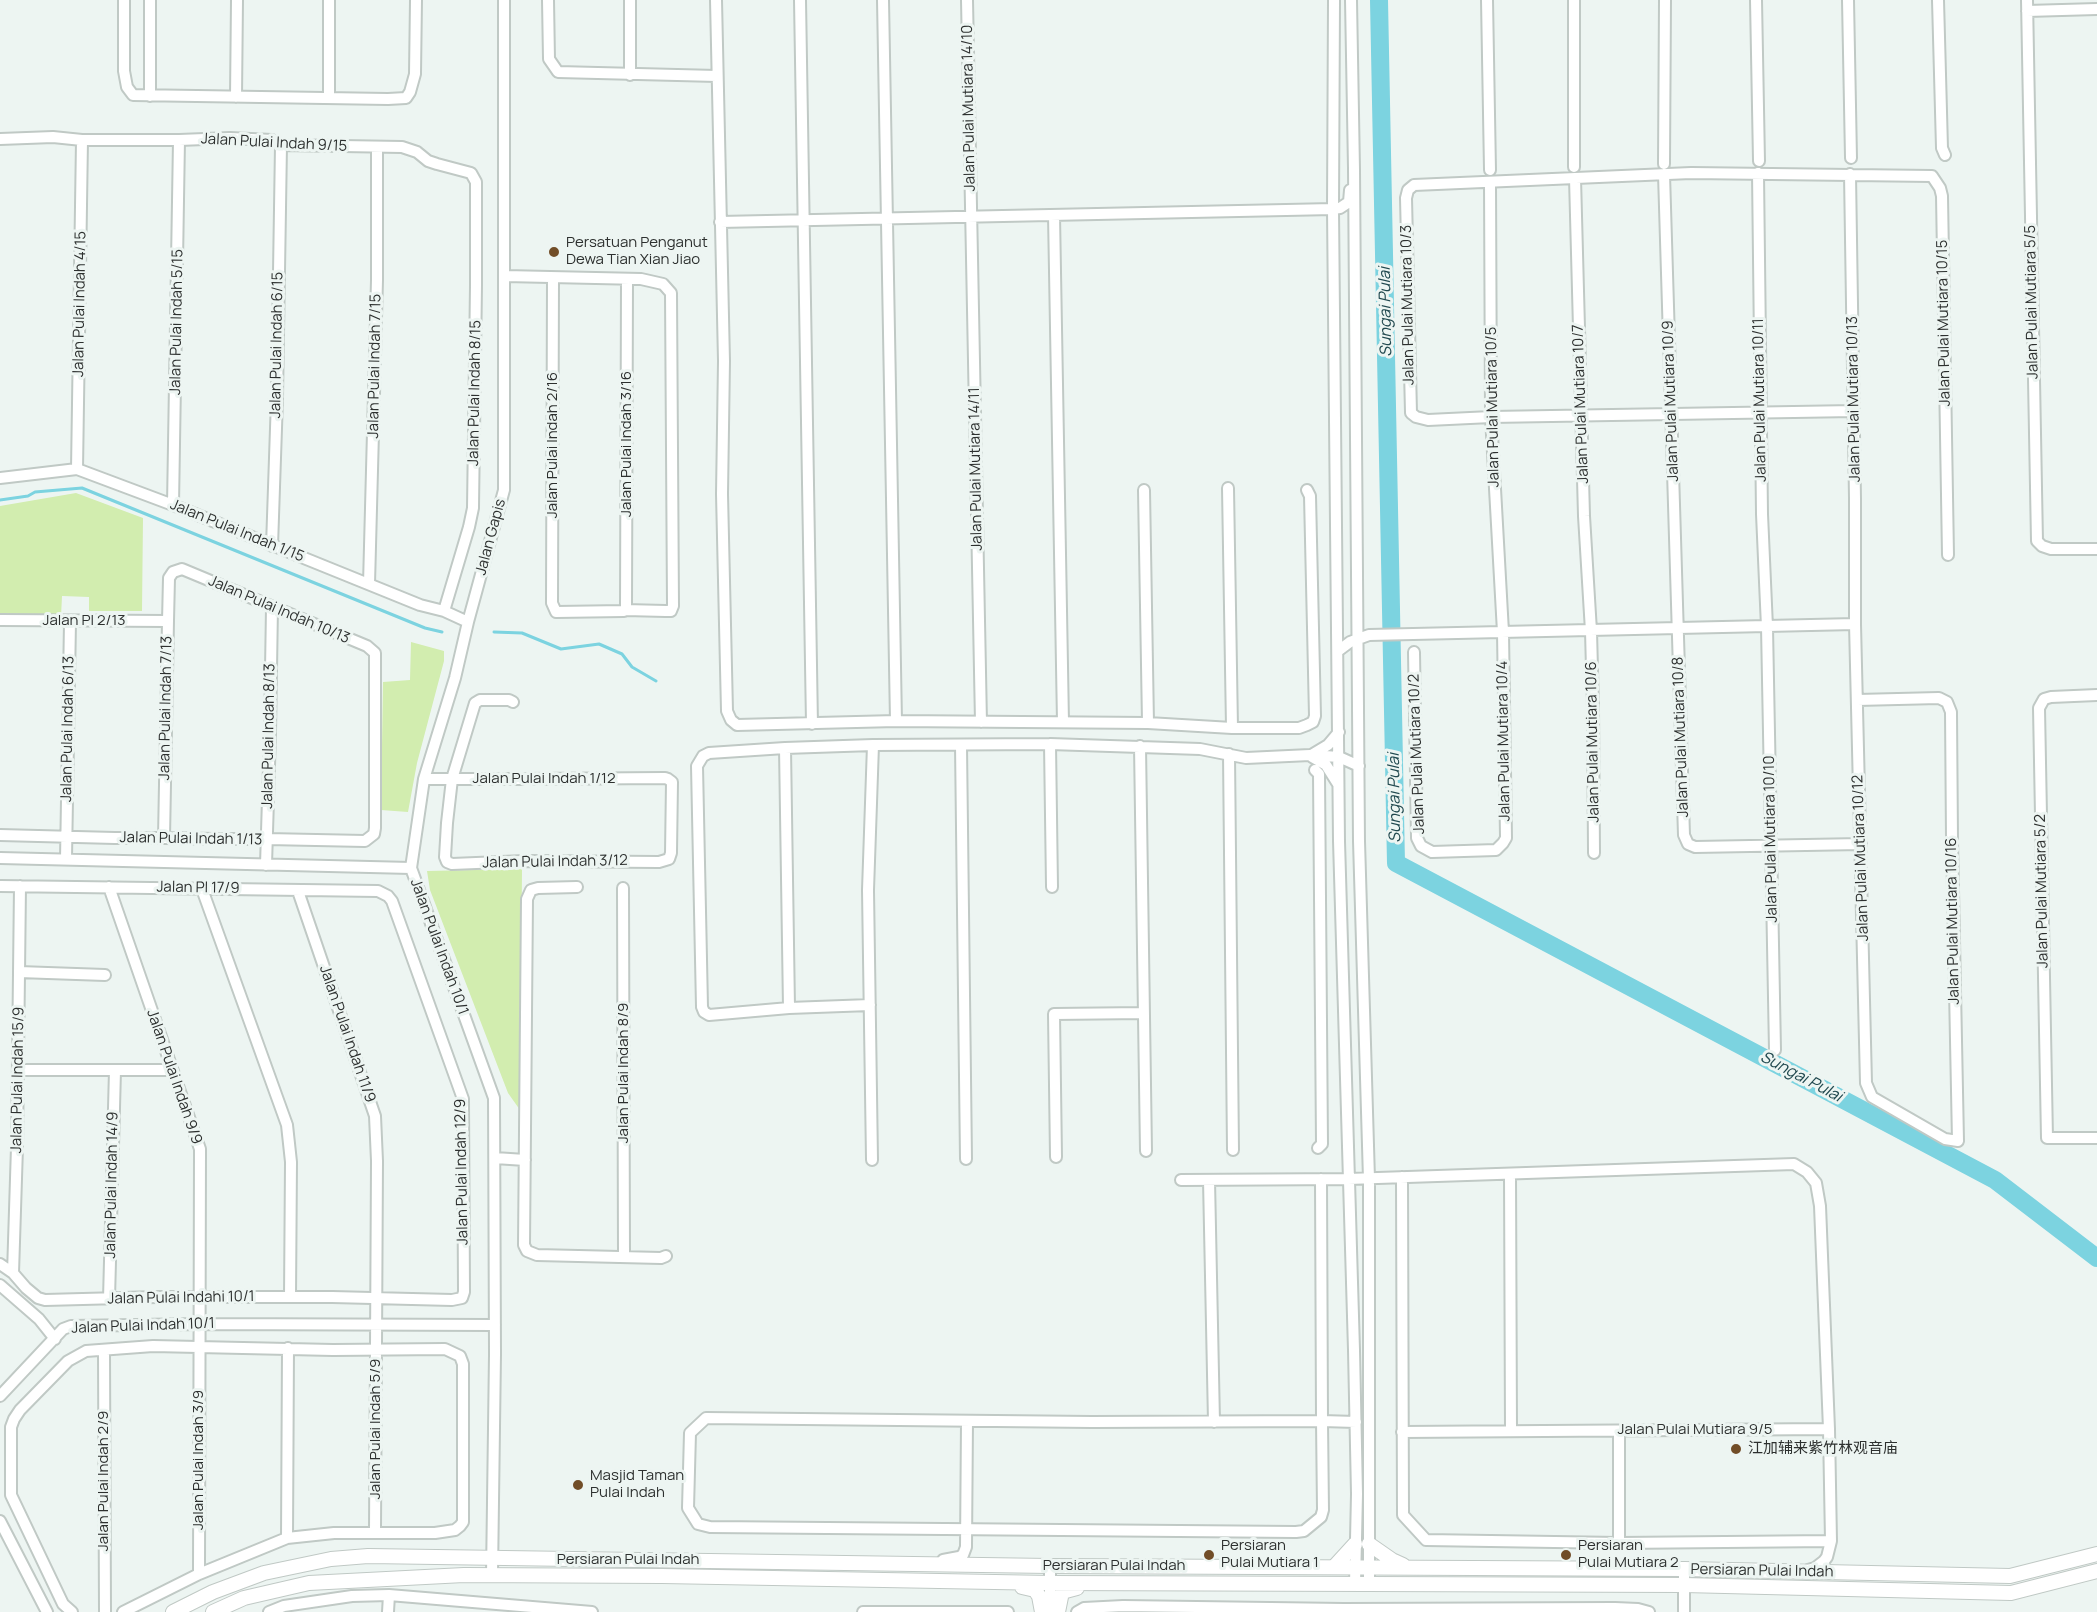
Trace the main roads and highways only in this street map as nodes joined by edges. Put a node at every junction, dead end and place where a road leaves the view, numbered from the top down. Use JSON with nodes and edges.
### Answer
{"nodes":[{"id":1,"x":2097,"y":1554,"type":"edge"},
{"id":2,"x":2097,"y":1562,"type":"edge"},
{"id":3,"x":2059,"y":1564,"type":"junction"},
{"id":4,"x":1407,"y":1566,"type":"junction"},
{"id":5,"x":1334,"y":1567,"type":"junction"},
{"id":6,"x":2097,"y":1571,"type":"edge"},
{"id":7,"x":990,"y":1582,"type":"junction"},
{"id":8,"x":1108,"y":1583,"type":"junction"},
{"id":9,"x":173,"y":1612,"type":"edge"},
{"id":10,"x":213,"y":1612,"type":"edge"},
{"id":11,"x":1042,"y":1612,"type":"edge"},
{"id":12,"x":1058,"y":1612,"type":"edge"}],
"edges":[{"from":1,"to":3,"type":"main road","name":"Persiaran Pulai Indah"},
{"from":2,"to":3,"type":"main road"},
{"from":3,"to":4,"type":"main road","name":"Persiaran Pulai Indah"},
{"from":4,"to":5,"type":"main road","name":"Persiaran Pulai Indah"},
{"from":4,"to":5,"type":"main road"},
{"from":5,"to":9,"type":"main road","name":"Persiaran Pulai Indah"},
{"from":6,"to":8,"type":"main road","name":"Persiaran Pulai Indah"},
{"from":7,"to":8,"type":"main road","name":"Persiaran Pulai Indah"},
{"from":7,"to":10,"type":"main road","name":"Persiaran Pulai Indah"},
{"from":7,"to":11,"type":"main road"},
{"from":8,"to":12,"type":"main road"}]}
